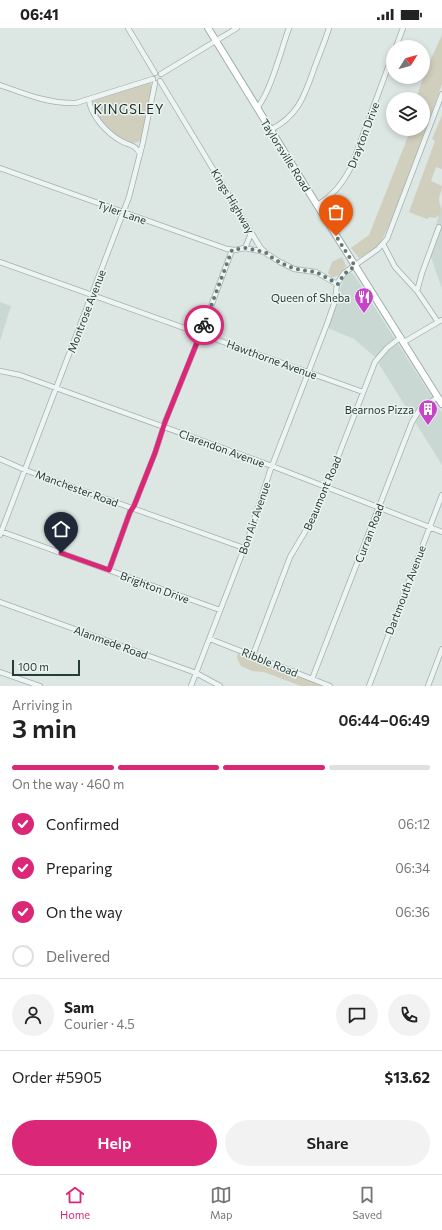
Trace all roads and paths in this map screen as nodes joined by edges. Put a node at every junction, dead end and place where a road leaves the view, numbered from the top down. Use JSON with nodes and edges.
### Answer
{"nodes":[{"id":1,"x":128,"y":28,"type":"edge"},
{"id":2,"x":208,"y":28,"type":"edge"},
{"id":3,"x":237,"y":28,"type":"edge"},
{"id":4,"x":289,"y":28,"type":"edge"},
{"id":5,"x":330,"y":28,"type":"edge"},
{"id":6,"x":403,"y":28,"type":"edge"},
{"id":7,"x":399,"y":40,"type":"edge"},
{"id":8,"x":215,"y":41,"type":"junction"},
{"id":9,"x":155,"y":73,"type":"junction"},
{"id":10,"x":386,"y":73,"type":"edge"},
{"id":11,"x":161,"y":74,"type":"junction"},
{"id":12,"x":156,"y":81,"type":"junction"},
{"id":13,"x":0,"y":85,"type":"edge"},
{"id":14,"x":442,"y":94,"type":"edge"},
{"id":15,"x":89,"y":100,"type":"junction"},
{"id":16,"x":257,"y":108,"type":"junction"},
{"id":17,"x":270,"y":130,"type":"junction"},
{"id":18,"x":143,"y":142,"type":"junction"},
{"id":19,"x":135,"y":146,"type":"junction"},
{"id":20,"x":140,"y":154,"type":"junction"},
{"id":21,"x":0,"y":168,"type":"edge"},
{"id":22,"x":317,"y":205,"type":"junction"},
{"id":23,"x":124,"y":212,"type":"junction"},
{"id":24,"x":439,"y":227,"type":"dead end"},
{"id":25,"x":250,"y":229,"type":"junction"},
{"id":26,"x":383,"y":244,"type":"junction"},
{"id":27,"x":245,"y":248,"type":"junction"},
{"id":28,"x":232,"y":250,"type":"junction"},
{"id":29,"x":265,"y":252,"type":"junction"},
{"id":30,"x":0,"y":262,"type":"edge"},
{"id":31,"x":355,"y":266,"type":"junction"},
{"id":32,"x":338,"y":284,"type":"junction"},
{"id":33,"x":417,"y":291,"type":"junction"},
{"id":34,"x":93,"y":294,"type":"junction"},
{"id":35,"x":440,"y":321,"type":"edge"},
{"id":36,"x":201,"y":333,"type":"junction"},
{"id":37,"x":402,"y":340,"type":"junction"},
{"id":38,"x":0,"y":371,"type":"edge"},
{"id":39,"x":309,"y":372,"type":"junction"},
{"id":40,"x":55,"y":388,"type":"junction"},
{"id":41,"x":363,"y":392,"type":"junction"},
{"id":42,"x":438,"y":397,"type":"junction"},
{"id":43,"x":442,"y":404,"type":"edge"},
{"id":44,"x":164,"y":427,"type":"junction"},
{"id":45,"x":0,"y":459,"type":"edge"},
{"id":46,"x":272,"y":466,"type":"junction"},
{"id":47,"x":25,"y":470,"type":"junction"},
{"id":48,"x":326,"y":487,"type":"junction"},
{"id":49,"x":442,"y":495,"type":"edge"},
{"id":50,"x":133,"y":508,"type":"junction"},
{"id":51,"x":379,"y":508,"type":"junction"},
{"id":52,"x":430,"y":526,"type":"junction"},
{"id":53,"x":0,"y":532,"type":"edge"},
{"id":54,"x":442,"y":532,"type":"edge"},
{"id":55,"x":244,"y":548,"type":"junction"},
{"id":56,"x":109,"y":570,"type":"junction"},
{"id":57,"x":0,"y":602,"type":"edge"},
{"id":58,"x":220,"y":610,"type":"junction"},
{"id":59,"x":210,"y":639,"type":"junction"},
{"id":60,"x":442,"y":650,"type":"edge"},
{"id":61,"x":253,"y":655,"type":"junction"},
{"id":62,"x":0,"y":672,"type":"edge"},
{"id":63,"x":196,"y":673,"type":"junction"},
{"id":64,"x":312,"y":679,"type":"junction"},
{"id":65,"x":40,"y":686,"type":"edge"},
{"id":66,"x":191,"y":686,"type":"edge"},
{"id":67,"x":220,"y":686,"type":"edge"},
{"id":68,"x":330,"y":686,"type":"edge"},
{"id":69,"x":369,"y":686,"type":"edge"},
{"id":70,"x":428,"y":686,"type":"edge"}],
"edges":[{"from":1,"to":9,"type":"street"},
{"from":2,"to":8,"type":"main road","name":"Taylorsville Road"},
{"from":3,"to":8,"type":"street"},
{"from":4,"to":16,"type":"street"},
{"from":5,"to":17,"type":"street"},
{"from":6,"to":7,"type":"street"},
{"from":8,"to":11,"type":"street"},
{"from":8,"to":16,"type":"main road","name":"Taylorsville Road"},
{"from":9,"to":11,"type":"street"},
{"from":9,"to":12,"type":"street"},
{"from":10,"to":22,"type":"street","name":"Drayton Drive"},
{"from":11,"to":12,"type":"street"},
{"from":12,"to":15,"type":"street"},
{"from":12,"to":18,"type":"street","name":"Montrose Avenue"},
{"from":12,"to":25,"type":"street","name":"Kings Highway"},
{"from":13,"to":15,"type":"street"},
{"from":14,"to":26,"type":"street"},
{"from":15,"to":19,"type":"street"},
{"from":16,"to":17,"type":"main road","name":"Taylorsville Road"},
{"from":17,"to":22,"type":"main road","name":"Taylorsville Road"},
{"from":18,"to":19,"type":"street"},
{"from":18,"to":20,"type":"street","name":"Montrose Avenue"},
{"from":19,"to":20,"type":"street"},
{"from":20,"to":23,"type":"street","name":"Montrose Avenue"},
{"from":21,"to":23,"type":"street","name":"Tyler Lane"},
{"from":22,"to":31,"type":"main road","name":"Taylorsville Road"},
{"from":23,"to":28,"type":"street","name":"Tyler Lane"},
{"from":23,"to":34,"type":"street","name":"Montrose Avenue"},
{"from":24,"to":33,"type":"street"},
{"from":25,"to":27,"type":"street"},
{"from":25,"to":29,"type":"street","name":"Kings Highway"},
{"from":26,"to":31,"type":"street","name":"Bon Air Avenue"},
{"from":26,"to":33,"type":"street"},
{"from":27,"to":28,"type":"street","name":"Tyler Lane"},
{"from":27,"to":29,"type":"street","name":"Tyler Lane"},
{"from":28,"to":36,"type":"street"},
{"from":29,"to":32,"type":"street","name":"Kings Highway"},
{"from":30,"to":34,"type":"street","name":"Hawthorne Avenue"},
{"from":31,"to":32,"type":"street","name":"Bon Air Avenue"},
{"from":31,"to":37,"type":"main road","name":"Taylorsville Road"},
{"from":32,"to":39,"type":"street","name":"Bon Air Avenue"},
{"from":33,"to":35,"type":"street"},
{"from":34,"to":36,"type":"street","name":"Hawthorne Avenue"},
{"from":34,"to":40,"type":"street","name":"Montrose Avenue"},
{"from":35,"to":37,"type":"street","name":"Beaumont Road"},
{"from":36,"to":39,"type":"street","name":"Hawthorne Avenue"},
{"from":36,"to":44,"type":"street"},
{"from":37,"to":41,"type":"street","name":"Beaumont Road"},
{"from":37,"to":42,"type":"main road","name":"Taylorsville Road"},
{"from":38,"to":40,"type":"street","name":"Clarendon Avenue"},
{"from":39,"to":41,"type":"street","name":"Hawthorne Avenue"},
{"from":39,"to":46,"type":"street","name":"Bon Air Avenue"},
{"from":40,"to":44,"type":"street","name":"Clarendon Avenue"},
{"from":40,"to":47,"type":"street","name":"Montrose Avenue"},
{"from":41,"to":48,"type":"street","name":"Beaumont Road"},
{"from":42,"to":43,"type":"main road","name":"Taylorsville Road"},
{"from":42,"to":51,"type":"street","name":"Curran Road"},
{"from":44,"to":46,"type":"street","name":"Clarendon Avenue"},
{"from":44,"to":50,"type":"street"},
{"from":45,"to":47,"type":"street","name":"Manchester Road"},
{"from":46,"to":48,"type":"street","name":"Clarendon Avenue"},
{"from":46,"to":55,"type":"street","name":"Bon Air Avenue"},
{"from":47,"to":50,"type":"street","name":"Manchester Road"},
{"from":47,"to":53,"type":"street","name":"Montrose Avenue"},
{"from":48,"to":51,"type":"street","name":"Clarendon Avenue"},
{"from":48,"to":61,"type":"street","name":"Beaumont Road"},
{"from":49,"to":52,"type":"street","name":"Dartmouth Avenue"},
{"from":50,"to":55,"type":"street","name":"Manchester Road"},
{"from":50,"to":56,"type":"street"},
{"from":51,"to":52,"type":"street","name":"Clarendon Avenue"},
{"from":51,"to":64,"type":"street","name":"Curran Road"},
{"from":52,"to":54,"type":"street","name":"Clarendon Avenue"},
{"from":52,"to":69,"type":"street","name":"Dartmouth Avenue"},
{"from":53,"to":56,"type":"street","name":"Brighton Drive"},
{"from":55,"to":58,"type":"street","name":"Bon Air Avenue"},
{"from":56,"to":58,"type":"street","name":"Brighton Drive"},
{"from":57,"to":63,"type":"street","name":"Alanmede Road"},
{"from":58,"to":59,"type":"street","name":"Bon Air Avenue"},
{"from":59,"to":61,"type":"street","name":"Ribble Road"},
{"from":59,"to":63,"type":"street","name":"Bon Air Avenue"},
{"from":60,"to":70,"type":"street"},
{"from":61,"to":64,"type":"street","name":"Ribble Road"},
{"from":62,"to":65,"type":"street"},
{"from":63,"to":66,"type":"street","name":"Bon Air Avenue"},
{"from":63,"to":67,"type":"street","name":"Alanmede Road"},
{"from":64,"to":68,"type":"street","name":"Ribble Road"}]}
